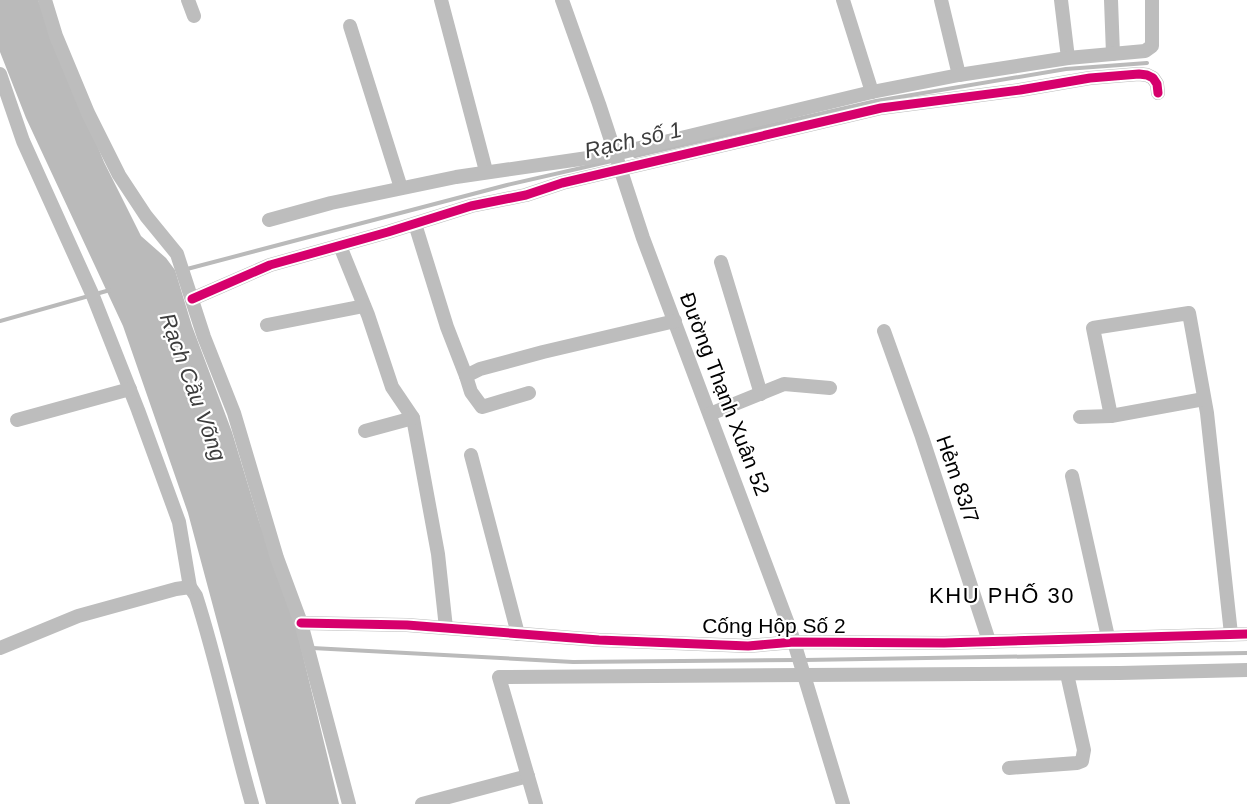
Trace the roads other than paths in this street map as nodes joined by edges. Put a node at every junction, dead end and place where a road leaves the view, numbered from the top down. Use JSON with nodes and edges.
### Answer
{"nodes":[{"id":1,"x":45,"y":0,"type":"edge"},
{"id":2,"x":188,"y":0,"type":"edge"},
{"id":3,"x":441,"y":0,"type":"edge"},
{"id":4,"x":562,"y":0,"type":"edge"},
{"id":5,"x":843,"y":0,"type":"edge"},
{"id":6,"x":941,"y":0,"type":"edge"},
{"id":7,"x":1061,"y":0,"type":"edge"},
{"id":8,"x":1111,"y":0,"type":"edge"},
{"id":9,"x":1152,"y":0,"type":"edge"},
{"id":10,"x":194,"y":16,"type":"dead end"},
{"id":11,"x":350,"y":26,"type":"dead end"},
{"id":12,"x":1113,"y":54,"type":"junction"},
{"id":13,"x":1068,"y":58,"type":"junction"},
{"id":14,"x":0,"y":74,"type":"edge"},
{"id":15,"x":959,"y":75,"type":"junction"},
{"id":16,"x":872,"y":92,"type":"junction"},
{"id":17,"x":1158,"y":93,"type":"dead end"},
{"id":18,"x":615,"y":153,"type":"junction"},
{"id":19,"x":620,"y":169,"type":"junction"},
{"id":20,"x":486,"y":171,"type":"junction"},
{"id":21,"x":401,"y":188,"type":"junction"},
{"id":22,"x":269,"y":220,"type":"dead end"},
{"id":23,"x":415,"y":224,"type":"junction"},
{"id":24,"x":340,"y":246,"type":"junction"},
{"id":25,"x":721,"y":262,"type":"dead end"},
{"id":26,"x":192,"y":299,"type":"junction"},
{"id":27,"x":364,"y":306,"type":"junction"},
{"id":28,"x":675,"y":321,"type":"junction"},
{"id":29,"x":267,"y":325,"type":"dead end"},
{"id":30,"x":884,"y":331,"type":"dead end"},
{"id":31,"x":465,"y":376,"type":"junction"},
{"id":32,"x":830,"y":388,"type":"dead end"},
{"id":33,"x":130,"y":389,"type":"junction"},
{"id":34,"x":529,"y":393,"type":"dead end"},
{"id":35,"x":761,"y":394,"type":"junction"},
{"id":36,"x":1204,"y":399,"type":"junction"},
{"id":37,"x":710,"y":414,"type":"junction"},
{"id":38,"x":1111,"y":416,"type":"junction"},
{"id":39,"x":1080,"y":417,"type":"dead end"},
{"id":40,"x":413,"y":418,"type":"junction"},
{"id":41,"x":17,"y":420,"type":"dead end"},
{"id":42,"x":364,"y":430,"type":"dead end"},
{"id":43,"x":471,"y":455,"type":"dead end"},
{"id":44,"x":1072,"y":476,"type":"dead end"},
{"id":45,"x":190,"y":587,"type":"junction"},
{"id":46,"x":302,"y":623,"type":"junction"},
{"id":47,"x":446,"y":628,"type":"junction"},
{"id":48,"x":518,"y":634,"type":"junction"},
{"id":49,"x":1231,"y":634,"type":"junction"},
{"id":50,"x":1247,"y":634,"type":"edge"},
{"id":51,"x":1108,"y":637,"type":"junction"},
{"id":52,"x":989,"y":641,"type":"junction"},
{"id":53,"x":794,"y":642,"type":"junction"},
{"id":54,"x":0,"y":648,"type":"edge"},
{"id":55,"x":1247,"y":670,"type":"edge"},
{"id":56,"x":1067,"y":674,"type":"junction"},
{"id":57,"x":804,"y":675,"type":"junction"},
{"id":58,"x":1009,"y":768,"type":"dead end"},
{"id":59,"x":528,"y":776,"type":"junction"},
{"id":60,"x":252,"y":804,"type":"edge"},
{"id":61,"x":349,"y":804,"type":"edge"},
{"id":62,"x":422,"y":804,"type":"edge"},
{"id":63,"x":536,"y":804,"type":"edge"},
{"id":64,"x":843,"y":804,"type":"edge"}],
"edges":[{"from":1,"to":26,"type":"street"},
{"from":2,"to":10,"type":"street"},
{"from":3,"to":20,"type":"street"},
{"from":4,"to":18,"type":"street","name":"Đường Thạnh Xuân 52"},
{"from":5,"to":16,"type":"street"},
{"from":6,"to":15,"type":"street"},
{"from":7,"to":13,"type":"street"},
{"from":8,"to":12,"type":"street"},
{"from":9,"to":12,"type":"street"},
{"from":11,"to":21,"type":"street"},
{"from":12,"to":13,"type":"street"},
{"from":13,"to":15,"type":"street"},
{"from":14,"to":33,"type":"street"},
{"from":15,"to":16,"type":"street"},
{"from":16,"to":18,"type":"street"},
{"from":17,"to":19,"type":"street"},
{"from":18,"to":19,"type":"street","name":"Đường Thạnh Xuân 52"},
{"from":18,"to":20,"type":"street"},
{"from":19,"to":23,"type":"street"},
{"from":19,"to":28,"type":"street","name":"Đường Thạnh Xuân 52"},
{"from":20,"to":21,"type":"street"},
{"from":21,"to":22,"type":"street"},
{"from":23,"to":24,"type":"street"},
{"from":23,"to":31,"type":"street"},
{"from":24,"to":26,"type":"street"},
{"from":24,"to":27,"type":"street"},
{"from":25,"to":35,"type":"street"},
{"from":26,"to":46,"type":"street"},
{"from":27,"to":29,"type":"street"},
{"from":27,"to":40,"type":"street"},
{"from":28,"to":31,"type":"street"},
{"from":28,"to":37,"type":"street","name":"Đường Thạnh Xuân 52"},
{"from":30,"to":52,"type":"street","name":"Hẻm 83/7"},
{"from":31,"to":34,"type":"street"},
{"from":32,"to":35,"type":"street"},
{"from":33,"to":41,"type":"street"},
{"from":33,"to":45,"type":"street"},
{"from":35,"to":37,"type":"street"},
{"from":36,"to":38,"type":"street"},
{"from":36,"to":38,"type":"street"},
{"from":36,"to":49,"type":"street"},
{"from":37,"to":53,"type":"street","name":"Đường Thạnh Xuân 52"},
{"from":38,"to":39,"type":"street"},
{"from":40,"to":42,"type":"street"},
{"from":40,"to":47,"type":"street"},
{"from":43,"to":48,"type":"street"},
{"from":44,"to":51,"type":"street"},
{"from":45,"to":54,"type":"street"},
{"from":45,"to":60,"type":"street"},
{"from":46,"to":47,"type":"street","name":"Cống Hộp Số 2"},
{"from":46,"to":61,"type":"street"},
{"from":47,"to":48,"type":"street","name":"Cống Hộp Số 2"},
{"from":48,"to":53,"type":"street","name":"Cống Hộp Số 2"},
{"from":49,"to":50,"type":"street","name":"Cống Hộp Số 2"},
{"from":49,"to":51,"type":"street","name":"Cống Hộp Số 2"},
{"from":51,"to":52,"type":"street","name":"Cống Hộp Số 2"},
{"from":52,"to":53,"type":"street","name":"Cống Hộp Số 2"},
{"from":53,"to":57,"type":"street","name":"Đường Thạnh Xuân 52"},
{"from":55,"to":56,"type":"street"},
{"from":56,"to":57,"type":"street"},
{"from":56,"to":58,"type":"street"},
{"from":57,"to":59,"type":"street"},
{"from":57,"to":64,"type":"street","name":"Đường Thạnh Xuân 52"},
{"from":59,"to":62,"type":"street"},
{"from":59,"to":63,"type":"street"}]}
